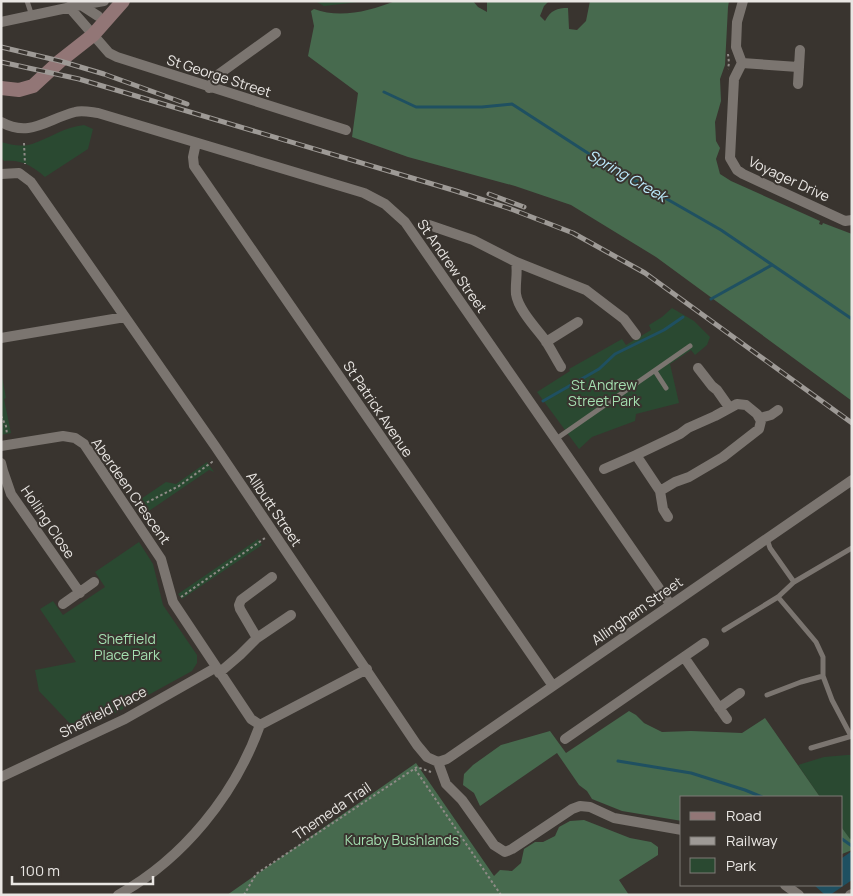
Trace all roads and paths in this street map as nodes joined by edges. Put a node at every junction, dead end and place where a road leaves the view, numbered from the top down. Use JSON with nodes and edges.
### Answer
{"nodes":[{"id":1,"x":27,"y":1,"type":"edge"},
{"id":2,"x":104,"y":1,"type":"edge"},
{"id":3,"x":112,"y":1,"type":"edge"},
{"id":4,"x":123,"y":1,"type":"edge"},
{"id":5,"x":743,"y":1,"type":"edge"},
{"id":6,"x":81,"y":5,"type":"junction"},
{"id":7,"x":69,"y":7,"type":"junction"},
{"id":8,"x":32,"y":16,"type":"junction"},
{"id":9,"x":98,"y":16,"type":"junction"},
{"id":10,"x":1,"y":22,"type":"edge"},
{"id":11,"x":90,"y":31,"type":"junction"},
{"id":12,"x":276,"y":34,"type":"dead end"},
{"id":13,"x":800,"y":50,"type":"dead end"},
{"id":14,"x":727,"y":51,"type":"dead end"},
{"id":15,"x":742,"y":63,"type":"junction"},
{"id":16,"x":798,"y":67,"type":"junction"},
{"id":17,"x":727,"y":70,"type":"dead end"},
{"id":18,"x":798,"y":84,"type":"dead end"},
{"id":19,"x":1,"y":88,"type":"edge"},
{"id":20,"x":209,"y":88,"type":"junction"},
{"id":21,"x":1,"y":122,"type":"edge"},
{"id":22,"x":346,"y":130,"type":"dead end"},
{"id":23,"x":24,"y":143,"type":"dead end"},
{"id":24,"x":196,"y":143,"type":"junction"},
{"id":25,"x":25,"y":164,"type":"dead end"},
{"id":26,"x":1,"y":174,"type":"edge"},
{"id":27,"x":852,"y":220,"type":"edge"},
{"id":28,"x":429,"y":226,"type":"dead end"},
{"id":29,"x":516,"y":262,"type":"junction"},
{"id":30,"x":125,"y":317,"type":"junction"},
{"id":31,"x":578,"y":322,"type":"dead end"},
{"id":32,"x":636,"y":335,"type":"dead end"},
{"id":33,"x":1,"y":338,"type":"edge"},
{"id":34,"x":546,"y":342,"type":"junction"},
{"id":35,"x":690,"y":346,"type":"dead end"},
{"id":36,"x":561,"y":368,"type":"dead end"},
{"id":37,"x":698,"y":368,"type":"dead end"},
{"id":38,"x":655,"y":371,"type":"junction"},
{"id":39,"x":666,"y":388,"type":"dead end"},
{"id":40,"x":729,"y":407,"type":"junction"},
{"id":41,"x":778,"y":410,"type":"dead end"},
{"id":42,"x":1,"y":416,"type":"edge"},
{"id":43,"x":760,"y":418,"type":"junction"},
{"id":44,"x":555,"y":439,"type":"junction"},
{"id":45,"x":5,"y":445,"type":"edge"},
{"id":46,"x":215,"y":446,"type":"junction"},
{"id":47,"x":636,"y":455,"type":"junction"},
{"id":48,"x":1,"y":463,"type":"edge"},
{"id":49,"x":604,"y":469,"type":"dead end"},
{"id":50,"x":852,"y":480,"type":"edge"},
{"id":51,"x":660,"y":491,"type":"junction"},
{"id":52,"x":128,"y":509,"type":"junction"},
{"id":53,"x":668,"y":517,"type":"dead end"},
{"id":54,"x":274,"y":532,"type":"junction"},
{"id":55,"x":766,"y":538,"type":"junction"},
{"id":56,"x":852,"y":548,"type":"edge"},
{"id":57,"x":272,"y":577,"type":"dead end"},
{"id":58,"x":94,"y":582,"type":"dead end"},
{"id":59,"x":794,"y":582,"type":"junction"},
{"id":60,"x":80,"y":593,"type":"junction"},
{"id":61,"x":778,"y":597,"type":"junction"},
{"id":62,"x":173,"y":602,"type":"junction"},
{"id":63,"x":63,"y":604,"type":"dead end"},
{"id":64,"x":670,"y":604,"type":"junction"},
{"id":65,"x":291,"y":615,"type":"dead end"},
{"id":66,"x":724,"y":630,"type":"dead end"},
{"id":67,"x":257,"y":638,"type":"junction"},
{"id":68,"x":704,"y":643,"type":"dead end"},
{"id":69,"x":684,"y":657,"type":"junction"},
{"id":70,"x":367,"y":669,"type":"junction"},
{"id":71,"x":217,"y":670,"type":"junction"},
{"id":72,"x":823,"y":676,"type":"junction"},
{"id":73,"x":553,"y":686,"type":"junction"},
{"id":74,"x":740,"y":693,"type":"dead end"},
{"id":75,"x":767,"y":695,"type":"dead end"},
{"id":76,"x":719,"y":708,"type":"junction"},
{"id":77,"x":727,"y":719,"type":"dead end"},
{"id":78,"x":260,"y":726,"type":"junction"},
{"id":79,"x":852,"y":736,"type":"edge"},
{"id":80,"x":565,"y":739,"type":"dead end"},
{"id":81,"x":811,"y":748,"type":"dead end"},
{"id":82,"x":438,"y":762,"type":"junction"},
{"id":83,"x":415,"y":768,"type":"junction"},
{"id":84,"x":443,"y":776,"type":"junction"},
{"id":85,"x":1,"y":777,"type":"edge"},
{"id":86,"x":680,"y":830,"type":"edge"},
{"id":87,"x":786,"y":886,"type":"edge"},
{"id":88,"x":118,"y":895,"type":"edge"},
{"id":89,"x":244,"y":895,"type":"edge"},
{"id":90,"x":501,"y":895,"type":"edge"},
{"id":91,"x":800,"y":895,"type":"edge"}],
"edges":[{"from":1,"to":8,"type":"lane"},
{"from":2,"to":6,"type":"street"},
{"from":3,"to":9,"type":"main road"},
{"from":4,"to":11,"type":"main road"},
{"from":5,"to":15,"type":"street"},
{"from":6,"to":7,"type":"street"},
{"from":6,"to":9,"type":"street"},
{"from":7,"to":8,"type":"street"},
{"from":7,"to":11,"type":"street","name":"St George Street"},
{"from":8,"to":10,"type":"street"},
{"from":9,"to":11,"type":"main road"},
{"from":11,"to":19,"type":"main road"},
{"from":11,"to":20,"type":"street","name":"St George Street"},
{"from":12,"to":20,"type":"street"},
{"from":13,"to":16,"type":"street"},
{"from":14,"to":17,"type":"path"},
{"from":15,"to":16,"type":"street"},
{"from":15,"to":27,"type":"street","name":"Voyager Drive"},
{"from":16,"to":18,"type":"street"},
{"from":20,"to":22,"type":"street","name":"St George Street"},
{"from":21,"to":24,"type":"street","name":"St Andrew Street"},
{"from":23,"to":25,"type":"path"},
{"from":24,"to":44,"type":"street","name":"St Andrew Street"},
{"from":24,"to":73,"type":"street","name":"St Patrick Avenue"},
{"from":26,"to":30,"type":"street","name":"Allbutt Street"},
{"from":28,"to":29,"type":"street"},
{"from":29,"to":32,"type":"street"},
{"from":29,"to":34,"type":"street"},
{"from":30,"to":33,"type":"street"},
{"from":30,"to":46,"type":"street","name":"Allbutt Street"},
{"from":31,"to":34,"type":"street"},
{"from":34,"to":36,"type":"street"},
{"from":35,"to":38,"type":"lane"},
{"from":37,"to":40,"type":"street"},
{"from":38,"to":39,"type":"lane"},
{"from":38,"to":44,"type":"lane"},
{"from":40,"to":43,"type":"street"},
{"from":40,"to":47,"type":"street"},
{"from":41,"to":43,"type":"street"},
{"from":42,"to":45,"type":"path"},
{"from":43,"to":51,"type":"street"},
{"from":44,"to":64,"type":"street","name":"St Andrew Street"},
{"from":45,"to":52,"type":"street","name":"Aberdeen Crescent"},
{"from":46,"to":52,"type":"path"},
{"from":46,"to":54,"type":"street","name":"Allbutt Street"},
{"from":47,"to":49,"type":"street"},
{"from":47,"to":51,"type":"street"},
{"from":48,"to":60,"type":"street","name":"Holling Close"},
{"from":50,"to":55,"type":"street","name":"Allingham Street"},
{"from":51,"to":53,"type":"street"},
{"from":52,"to":62,"type":"street","name":"Aberdeen Crescent"},
{"from":54,"to":62,"type":"path"},
{"from":54,"to":70,"type":"street","name":"Allbutt Street"},
{"from":55,"to":59,"type":"lane"},
{"from":55,"to":64,"type":"street","name":"Allingham Street"},
{"from":56,"to":59,"type":"lane"},
{"from":57,"to":67,"type":"street"},
{"from":58,"to":60,"type":"street"},
{"from":59,"to":61,"type":"lane"},
{"from":60,"to":63,"type":"street"},
{"from":61,"to":66,"type":"lane"},
{"from":61,"to":72,"type":"lane"},
{"from":62,"to":71,"type":"street","name":"Aberdeen Crescent"},
{"from":64,"to":73,"type":"street","name":"Allingham Street"},
{"from":65,"to":67,"type":"street","name":"Sheffield Place"},
{"from":67,"to":71,"type":"street","name":"Sheffield Place"},
{"from":68,"to":69,"type":"street"},
{"from":69,"to":76,"type":"street"},
{"from":69,"to":80,"type":"street"},
{"from":70,"to":78,"type":"street"},
{"from":70,"to":82,"type":"street","name":"Allbutt Street"},
{"from":71,"to":78,"type":"street","name":"Aberdeen Crescent"},
{"from":71,"to":85,"type":"street","name":"Sheffield Place"},
{"from":72,"to":75,"type":"lane"},
{"from":72,"to":79,"type":"lane"},
{"from":73,"to":82,"type":"street","name":"Allingham Street"},
{"from":74,"to":76,"type":"street"},
{"from":76,"to":77,"type":"street"},
{"from":78,"to":88,"type":"street"},
{"from":79,"to":81,"type":"lane"},
{"from":82,"to":84,"type":"street"},
{"from":83,"to":84,"type":"path"},
{"from":83,"to":89,"type":"path","name":"Themeda Trail"},
{"from":83,"to":90,"type":"path"},
{"from":84,"to":86,"type":"street"},
{"from":87,"to":91,"type":"street"}]}
